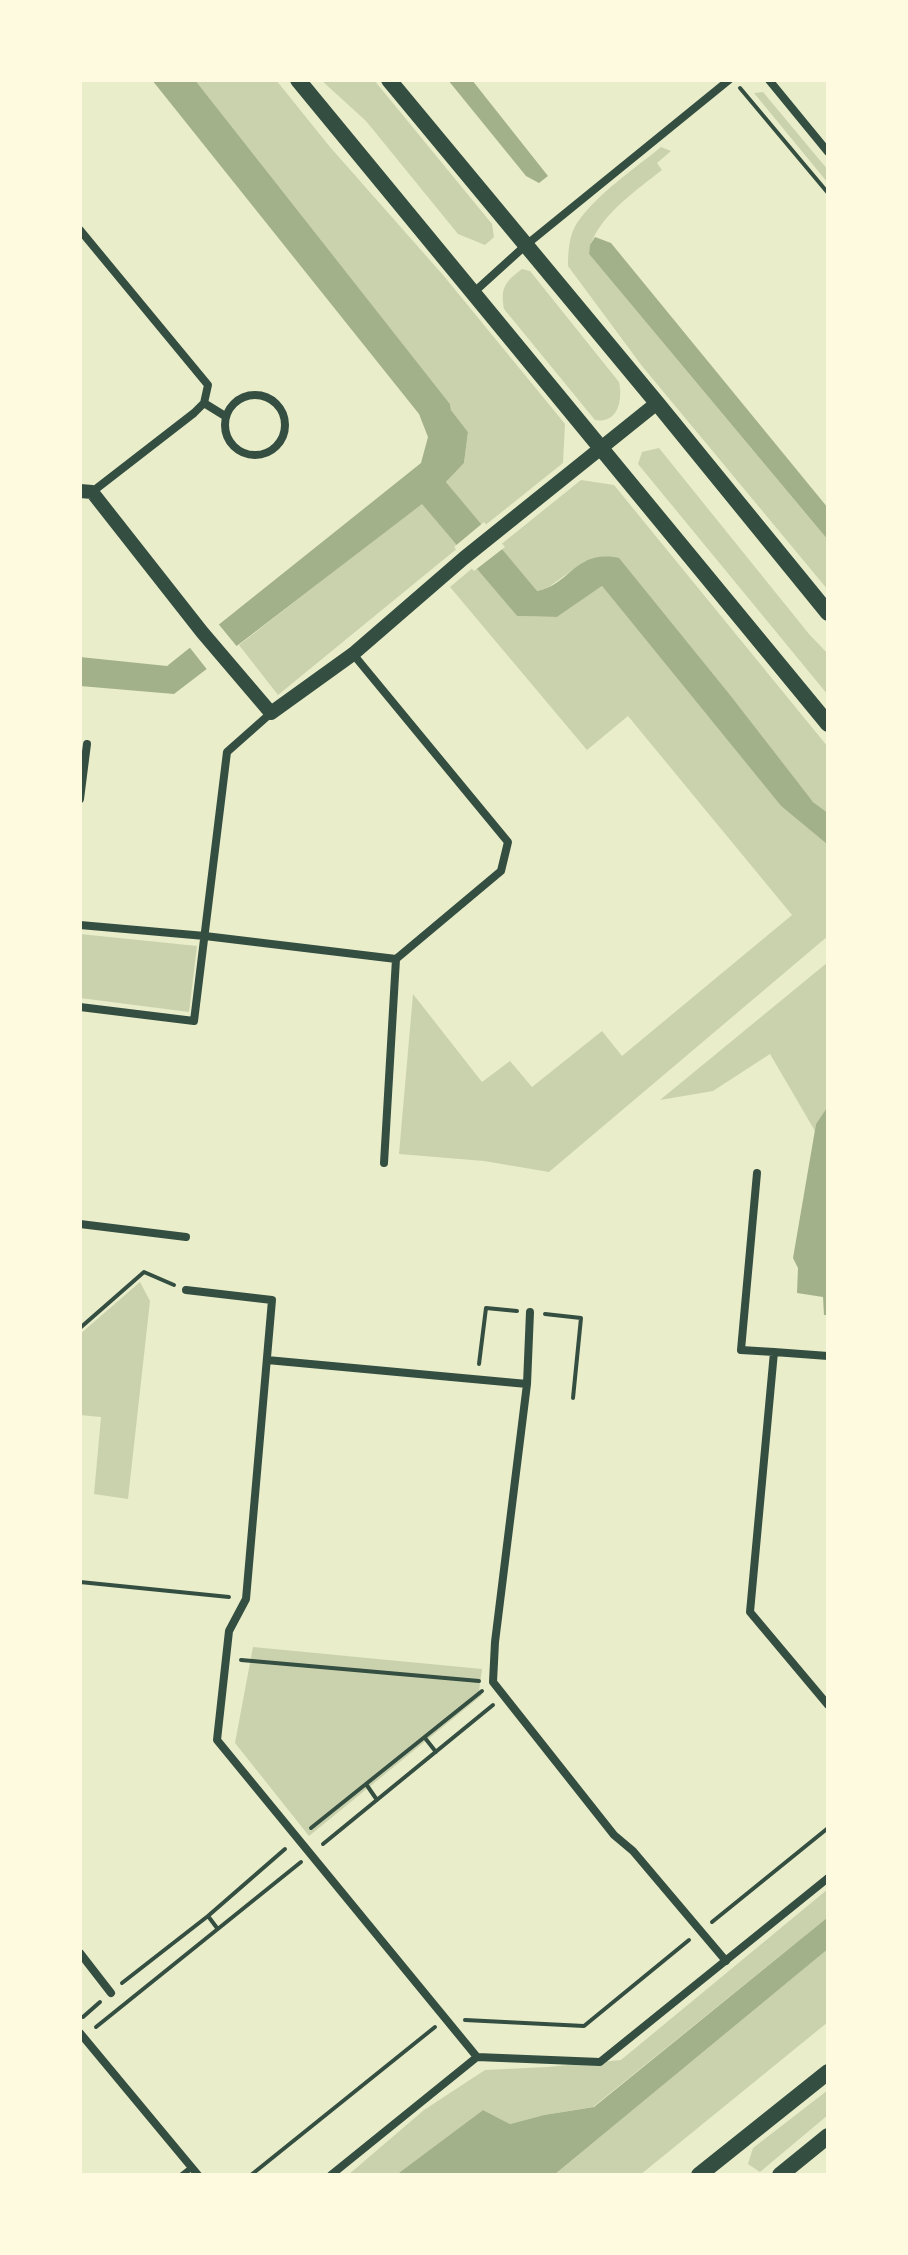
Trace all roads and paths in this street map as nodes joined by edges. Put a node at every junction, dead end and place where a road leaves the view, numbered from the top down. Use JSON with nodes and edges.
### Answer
{"nodes":[{"id":1,"x":298,"y":80,"type":"edge"},
{"id":2,"x":389,"y":80,"type":"edge"},
{"id":3,"x":731,"y":80,"type":"edge"},
{"id":4,"x":769,"y":80,"type":"edge"},
{"id":5,"x":828,"y":152,"type":"edge"},
{"id":6,"x":828,"y":193,"type":"edge"},
{"id":7,"x":80,"y":230,"type":"edge"},
{"id":8,"x":526,"y":245,"type":"junction"},
{"id":9,"x":473,"y":293,"type":"junction"},
{"id":10,"x":204,"y":403,"type":"junction"},
{"id":11,"x":657,"y":403,"type":"junction"},
{"id":12,"x":225,"y":416,"type":"junction"},
{"id":13,"x":600,"y":447,"type":"junction"},
{"id":14,"x":86,"y":491,"type":"edge"},
{"id":15,"x":828,"y":613,"type":"edge"},
{"id":16,"x":353,"y":654,"type":"junction"},
{"id":17,"x":271,"y":713,"type":"junction"},
{"id":18,"x":828,"y":724,"type":"edge"},
{"id":19,"x":87,"y":744,"type":"dead end"},
{"id":20,"x":80,"y":799,"type":"edge"},
{"id":21,"x":80,"y":925,"type":"edge"},
{"id":22,"x":205,"y":936,"type":"junction"},
{"id":23,"x":396,"y":959,"type":"junction"},
{"id":24,"x":80,"y":1007,"type":"edge"},
{"id":25,"x":384,"y":1163,"type":"dead end"},
{"id":26,"x":757,"y":1173,"type":"dead end"},
{"id":27,"x":80,"y":1224,"type":"edge"},
{"id":28,"x":186,"y":1237,"type":"dead end"},
{"id":29,"x":186,"y":1290,"type":"joint"},
{"id":30,"x":530,"y":1312,"type":"dead end"},
{"id":31,"x":80,"y":1328,"type":"edge"},
{"id":32,"x":774,"y":1352,"type":"junction"},
{"id":33,"x":828,"y":1356,"type":"edge"},
{"id":34,"x":267,"y":1360,"type":"junction"},
{"id":35,"x":527,"y":1384,"type":"junction"},
{"id":36,"x":80,"y":1582,"type":"edge"},
{"id":37,"x":246,"y":1599,"type":"junction"},
{"id":38,"x":226,"y":1658,"type":"junction"},
{"id":39,"x":493,"y":1682,"type":"junction"},
{"id":40,"x":504,"y":1696,"type":"junction"},
{"id":41,"x":828,"y":1705,"type":"edge"},
{"id":42,"x":424,"y":1737,"type":"dead end"},
{"id":43,"x":436,"y":1752,"type":"junction"},
{"id":44,"x":366,"y":1784,"type":"dead end"},
{"id":45,"x":377,"y":1800,"type":"junction"},
{"id":46,"x":828,"y":1828,"type":"edge"},
{"id":47,"x":309,"y":1855,"type":"junction"},
{"id":48,"x":828,"y":1878,"type":"edge"},
{"id":49,"x":208,"y":1916,"type":"dead end"},
{"id":50,"x":217,"y":1928,"type":"junction"},
{"id":51,"x":701,"y":1931,"type":"junction"},
{"id":52,"x":80,"y":1953,"type":"edge"},
{"id":53,"x":726,"y":1961,"type":"junction"},
{"id":54,"x":111,"y":1993,"type":"dead end"},
{"id":55,"x":445,"y":2018,"type":"junction"},
{"id":56,"x":81,"y":2034,"type":"edge"},
{"id":57,"x":477,"y":2057,"type":"junction"},
{"id":58,"x":828,"y":2072,"type":"edge"},
{"id":59,"x":828,"y":2136,"type":"edge"},
{"id":60,"x":195,"y":2171,"type":"edge"},
{"id":61,"x":708,"y":2172,"type":"edge"},
{"id":62,"x":182,"y":2175,"type":"edge"},
{"id":63,"x":251,"y":2175,"type":"edge"},
{"id":64,"x":331,"y":2175,"type":"edge"},
{"id":65,"x":780,"y":2175,"type":"edge"}],
"edges":[{"from":1,"to":9,"type":"main road"},
{"from":2,"to":8,"type":"main road"},
{"from":3,"to":6,"type":"path"},
{"from":3,"to":8,"type":"street"},
{"from":4,"to":5,"type":"street"},
{"from":7,"to":10,"type":"street"},
{"from":8,"to":9,"type":"street"},
{"from":8,"to":11,"type":"main road"},
{"from":9,"to":13,"type":"main road"},
{"from":10,"to":12,"type":"street"},
{"from":10,"to":14,"type":"street"},
{"from":11,"to":13,"type":"street"},
{"from":11,"to":15,"type":"main road"},
{"from":12,"to":12,"type":"street"},
{"from":13,"to":16,"type":"street"},
{"from":13,"to":18,"type":"main road"},
{"from":14,"to":17,"type":"street"},
{"from":16,"to":17,"type":"street"},
{"from":16,"to":23,"type":"street"},
{"from":17,"to":22,"type":"street"},
{"from":19,"to":20,"type":"street"},
{"from":21,"to":22,"type":"street"},
{"from":22,"to":23,"type":"street"},
{"from":22,"to":24,"type":"street"},
{"from":23,"to":25,"type":"street"},
{"from":26,"to":32,"type":"street"},
{"from":27,"to":28,"type":"street"},
{"from":29,"to":31,"type":"path"},
{"from":29,"to":34,"type":"street"},
{"from":30,"to":35,"type":"street"},
{"from":32,"to":33,"type":"street"},
{"from":32,"to":41,"type":"street"},
{"from":34,"to":35,"type":"street"},
{"from":34,"to":37,"type":"street"},
{"from":35,"to":39,"type":"street"},
{"from":36,"to":37,"type":"path"},
{"from":37,"to":38,"type":"street"},
{"from":38,"to":39,"type":"path"},
{"from":38,"to":47,"type":"street"},
{"from":39,"to":40,"type":"street"},
{"from":40,"to":43,"type":"path"},
{"from":40,"to":51,"type":"street"},
{"from":42,"to":43,"type":"path"},
{"from":43,"to":45,"type":"path"},
{"from":44,"to":45,"type":"path"},
{"from":45,"to":47,"type":"path"},
{"from":46,"to":51,"type":"path"},
{"from":47,"to":50,"type":"path"},
{"from":47,"to":55,"type":"street"},
{"from":48,"to":53,"type":"street"},
{"from":49,"to":50,"type":"path"},
{"from":50,"to":56,"type":"path"},
{"from":51,"to":53,"type":"street"},
{"from":51,"to":55,"type":"path"},
{"from":52,"to":54,"type":"street"},
{"from":53,"to":57,"type":"street"},
{"from":55,"to":57,"type":"street"},
{"from":55,"to":63,"type":"path"},
{"from":56,"to":60,"type":"street"},
{"from":57,"to":64,"type":"street"},
{"from":58,"to":61,"type":"main road"},
{"from":59,"to":65,"type":"main road"},
{"from":60,"to":62,"type":"lane"}]}
